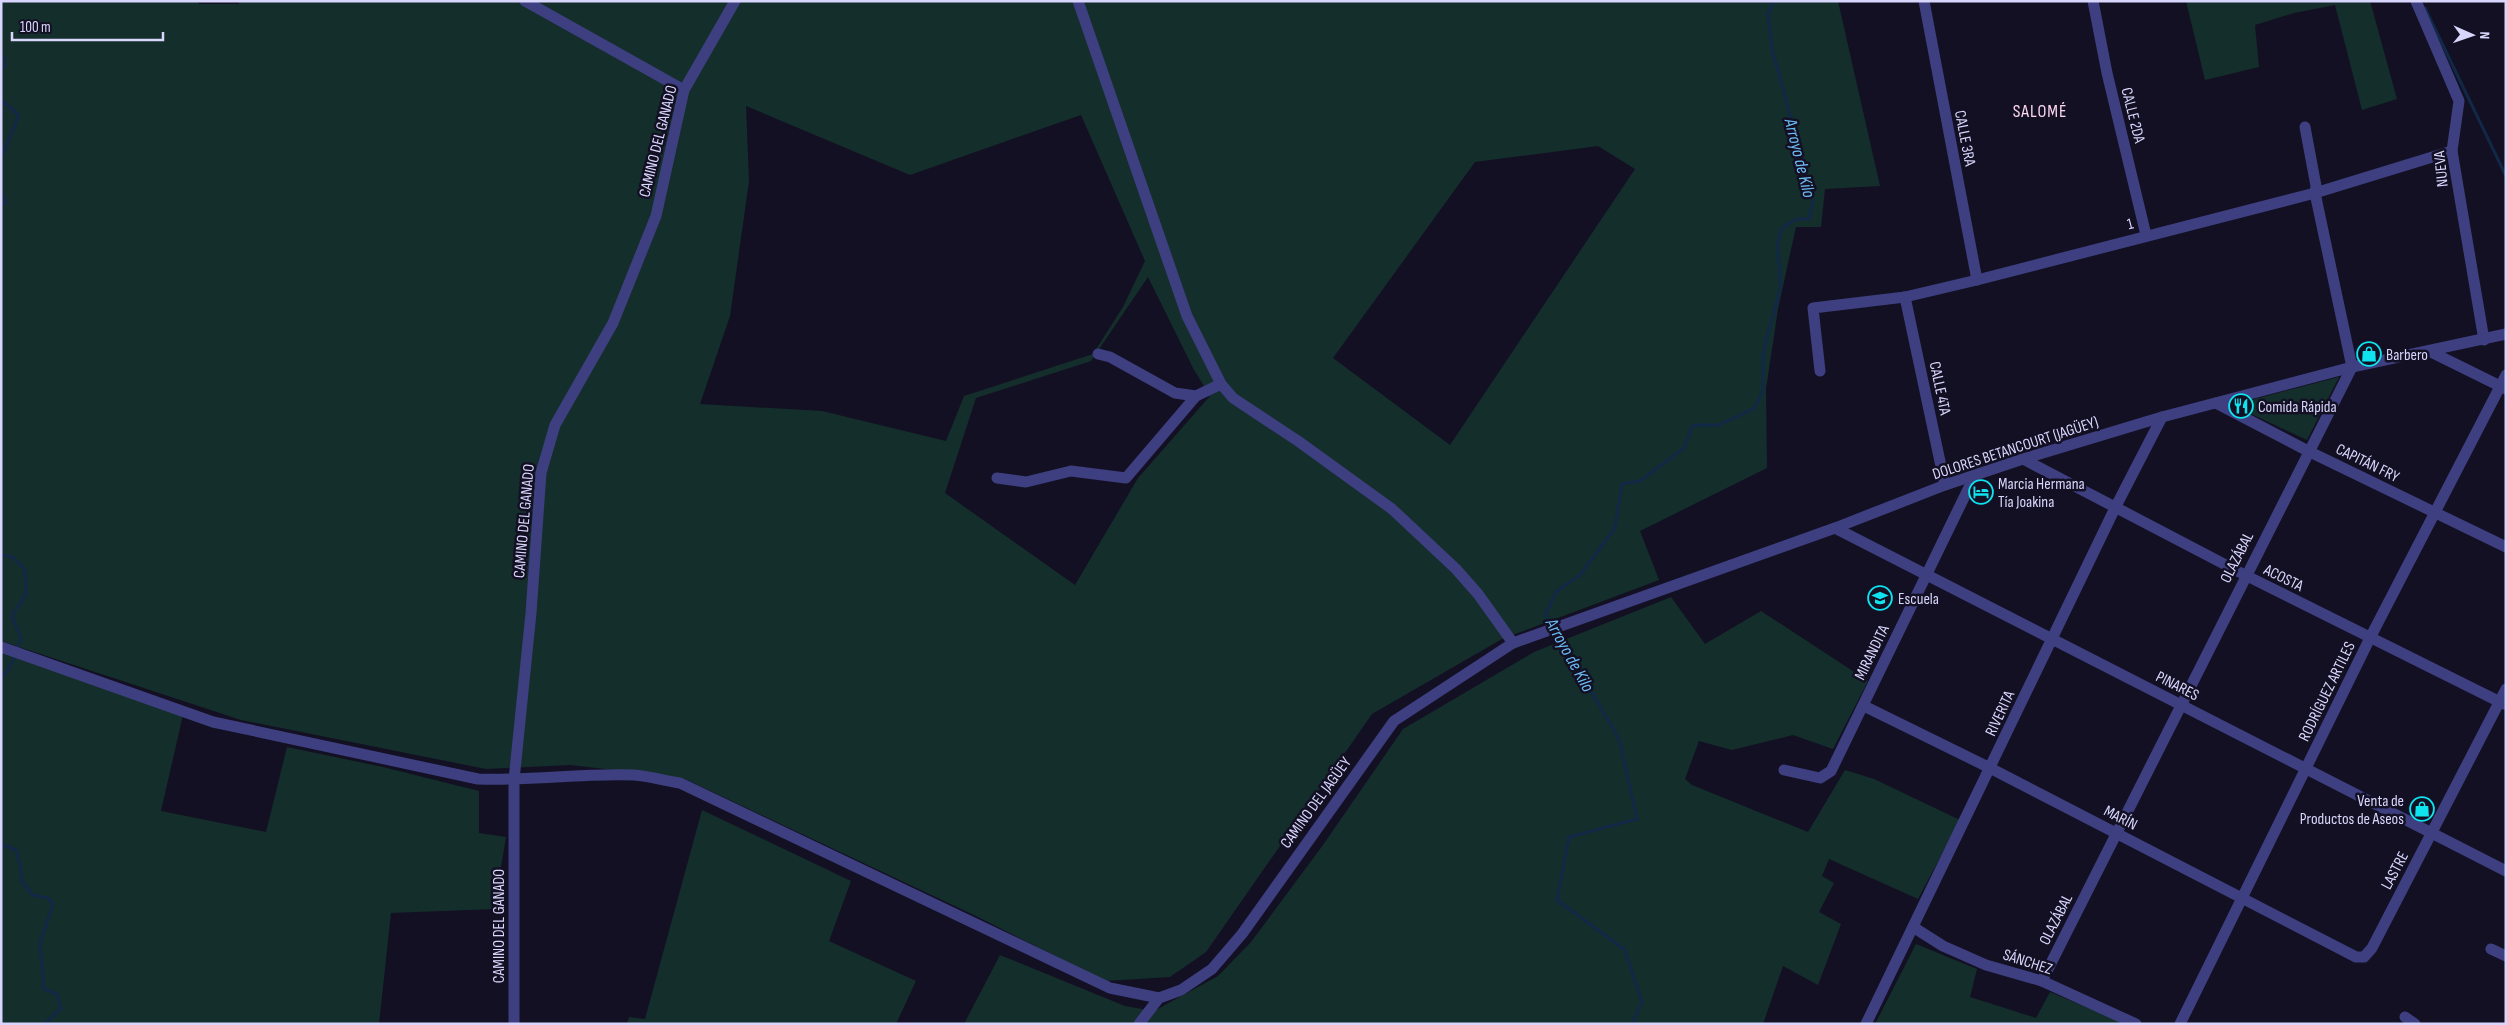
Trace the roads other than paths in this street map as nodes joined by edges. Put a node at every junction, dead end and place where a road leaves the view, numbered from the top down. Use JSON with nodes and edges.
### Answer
{"nodes":[{"id":1,"x":525,"y":1,"type":"edge"},
{"id":2,"x":735,"y":1,"type":"edge"},
{"id":3,"x":1078,"y":1,"type":"edge"},
{"id":4,"x":1924,"y":1,"type":"edge"},
{"id":5,"x":2093,"y":1,"type":"edge"},
{"id":6,"x":2416,"y":1,"type":"edge"},
{"id":7,"x":684,"y":90,"type":"junction"},
{"id":8,"x":2305,"y":127,"type":"dead end"},
{"id":9,"x":2452,"y":151,"type":"junction"},
{"id":10,"x":2314,"y":193,"type":"junction"},
{"id":11,"x":2146,"y":235,"type":"junction"},
{"id":12,"x":1977,"y":280,"type":"junction"},
{"id":13,"x":1906,"y":296,"type":"junction"},
{"id":14,"x":2506,"y":334,"type":"edge"},
{"id":15,"x":2484,"y":340,"type":"junction"},
{"id":16,"x":2429,"y":351,"type":"junction"},
{"id":17,"x":1098,"y":354,"type":"dead end"},
{"id":18,"x":2352,"y":367,"type":"junction"},
{"id":19,"x":1820,"y":371,"type":"dead end"},
{"id":20,"x":2506,"y":375,"type":"edge"},
{"id":21,"x":1221,"y":384,"type":"junction"},
{"id":22,"x":2503,"y":387,"type":"edge"},
{"id":23,"x":1196,"y":396,"type":"junction"},
{"id":24,"x":2216,"y":403,"type":"junction"},
{"id":25,"x":2162,"y":417,"type":"junction"},
{"id":26,"x":2308,"y":451,"type":"junction"},
{"id":27,"x":2023,"y":460,"type":"junction"},
{"id":28,"x":1975,"y":475,"type":"junction"},
{"id":29,"x":997,"y":478,"type":"dead end"},
{"id":30,"x":1945,"y":485,"type":"junction"},
{"id":31,"x":2115,"y":508,"type":"junction"},
{"id":32,"x":2436,"y":513,"type":"junction"},
{"id":33,"x":1834,"y":528,"type":"junction"},
{"id":34,"x":2506,"y":547,"type":"edge"},
{"id":35,"x":1926,"y":576,"type":"junction"},
{"id":36,"x":2245,"y":576,"type":"junction"},
{"id":37,"x":1546,"y":632,"type":"joint"},
{"id":38,"x":2052,"y":638,"type":"junction"},
{"id":39,"x":2370,"y":638,"type":"junction"},
{"id":40,"x":1514,"y":643,"type":"junction"},
{"id":41,"x":11,"y":650,"type":"edge"},
{"id":42,"x":2506,"y":689,"type":"edge"},
{"id":43,"x":2502,"y":703,"type":"edge"},
{"id":44,"x":1864,"y":706,"type":"junction"},
{"id":45,"x":2182,"y":706,"type":"junction"},
{"id":46,"x":1990,"y":768,"type":"junction"},
{"id":47,"x":2306,"y":769,"type":"junction"},
{"id":48,"x":1784,"y":770,"type":"dead end"},
{"id":49,"x":514,"y":780,"type":"junction"},
{"id":50,"x":2117,"y":833,"type":"junction"},
{"id":51,"x":2432,"y":833,"type":"junction"},
{"id":52,"x":2506,"y":871,"type":"edge"},
{"id":53,"x":2243,"y":897,"type":"junction"},
{"id":54,"x":1913,"y":927,"type":"junction"},
{"id":55,"x":2491,"y":949,"type":"dead end"},
{"id":56,"x":2506,"y":956,"type":"edge"},
{"id":57,"x":2364,"y":957,"type":"joint"},
{"id":58,"x":2042,"y":981,"type":"junction"},
{"id":59,"x":1159,"y":998,"type":"junction"},
{"id":60,"x":2405,"y":1017,"type":"dead end"},
{"id":61,"x":514,"y":1024,"type":"edge"},
{"id":62,"x":1140,"y":1024,"type":"edge"},
{"id":63,"x":1866,"y":1024,"type":"edge"},
{"id":64,"x":2136,"y":1024,"type":"edge"},
{"id":65,"x":2180,"y":1024,"type":"edge"},
{"id":66,"x":2415,"y":1024,"type":"edge"}],
"edges":[{"from":1,"to":7,"type":"street"},
{"from":2,"to":7,"type":"street","name":"CAMINO DEL GANADO"},
{"from":3,"to":21,"type":"street"},
{"from":4,"to":12,"type":"street","name":"CALLE 3RA"},
{"from":5,"to":11,"type":"street","name":"CALLE 2DA"},
{"from":6,"to":9,"type":"street","name":"NUEVA"},
{"from":7,"to":49,"type":"street","name":"CAMINO DEL GANADO"},
{"from":8,"to":10,"type":"street"},
{"from":9,"to":10,"type":"street","name":"1"},
{"from":9,"to":15,"type":"street","name":"NUEVA"},
{"from":10,"to":11,"type":"street","name":"1"},
{"from":10,"to":18,"type":"street"},
{"from":11,"to":12,"type":"street","name":"1"},
{"from":12,"to":13,"type":"street","name":"1"},
{"from":13,"to":19,"type":"street","name":"1"},
{"from":13,"to":30,"type":"street","name":"CALLE 4TA"},
{"from":14,"to":15,"type":"street","name":"DOLORES BETANCOURT (JAGÜEY)"},
{"from":15,"to":16,"type":"street","name":"DOLORES BETANCOURT (JAGÜEY)"},
{"from":16,"to":18,"type":"street","name":"DOLORES BETANCOURT (JAGÜEY)"},
{"from":16,"to":22,"type":"street"},
{"from":17,"to":23,"type":"street"},
{"from":18,"to":24,"type":"street","name":"DOLORES BETANCOURT (JAGÜEY)"},
{"from":18,"to":26,"type":"street","name":"OLAZÁBAL"},
{"from":20,"to":22,"type":"street","name":"RODRÍGUEZ ARTILES"},
{"from":21,"to":23,"type":"street"},
{"from":21,"to":40,"type":"street"},
{"from":22,"to":32,"type":"street","name":"RODRÍGUEZ ARTILES"},
{"from":23,"to":29,"type":"street"},
{"from":24,"to":25,"type":"street","name":"DOLORES BETANCOURT (JAGÜEY)"},
{"from":24,"to":26,"type":"street","name":"CAPITÁN FRY"},
{"from":25,"to":27,"type":"street","name":"DOLORES BETANCOURT (JAGÜEY)"},
{"from":25,"to":31,"type":"street","name":"RIVERITA"},
{"from":26,"to":32,"type":"street","name":"CAPITÁN FRY"},
{"from":26,"to":36,"type":"street","name":"OLAZÁBAL"},
{"from":27,"to":28,"type":"street","name":"DOLORES BETANCOURT (JAGÜEY)"},
{"from":27,"to":31,"type":"street","name":"ACOSTA"},
{"from":28,"to":30,"type":"street","name":"DOLORES BETANCOURT (JAGÜEY)"},
{"from":28,"to":35,"type":"street","name":"MIRANDITA"},
{"from":30,"to":33,"type":"street","name":"DOLORES BETANCOURT (JAGÜEY)"},
{"from":31,"to":36,"type":"street","name":"ACOSTA"},
{"from":31,"to":38,"type":"street","name":"RIVERITA"},
{"from":32,"to":34,"type":"street","name":"CAPITÁN FRY"},
{"from":32,"to":39,"type":"street","name":"RODRÍGUEZ ARTILES"},
{"from":33,"to":35,"type":"street","name":"PINARES"},
{"from":33,"to":37,"type":"street","name":"DOLORES BETANCOURT (JAGÜEY)"},
{"from":35,"to":38,"type":"street","name":"PINARES"},
{"from":35,"to":44,"type":"street","name":"MIRANDITA"},
{"from":36,"to":39,"type":"street","name":"ACOSTA"},
{"from":36,"to":45,"type":"street","name":"OLAZÁBAL"},
{"from":37,"to":40,"type":"street","name":"CAMINO DEL JAGÜEY"},
{"from":38,"to":45,"type":"street","name":"PINARES"},
{"from":38,"to":46,"type":"street","name":"RIVERITA"},
{"from":39,"to":43,"type":"street","name":"ACOSTA"},
{"from":39,"to":47,"type":"street","name":"RODRÍGUEZ ARTILES"},
{"from":40,"to":59,"type":"street","name":"CAMINO DEL JAGÜEY"},
{"from":41,"to":49,"type":"street"},
{"from":42,"to":43,"type":"street","name":"LASTRE"},
{"from":43,"to":51,"type":"street","name":"LASTRE"},
{"from":44,"to":46,"type":"street","name":"MARÍN"},
{"from":44,"to":48,"type":"street","name":"MIRANDITA"},
{"from":45,"to":47,"type":"street","name":"PINARES"},
{"from":45,"to":50,"type":"street","name":"OLAZÁBAL"},
{"from":46,"to":50,"type":"street","name":"MARÍN"},
{"from":46,"to":54,"type":"street","name":"RIVERITA"},
{"from":47,"to":51,"type":"street","name":"PINARES"},
{"from":47,"to":53,"type":"street","name":"RODRÍGUEZ ARTILES"},
{"from":49,"to":59,"type":"street"},
{"from":49,"to":61,"type":"street","name":"CAMINO DEL GANADO"},
{"from":50,"to":53,"type":"street","name":"MARÍN"},
{"from":50,"to":58,"type":"street","name":"OLAZÁBAL"},
{"from":51,"to":52,"type":"street","name":"PINARES"},
{"from":51,"to":57,"type":"street","name":"LASTRE"},
{"from":53,"to":57,"type":"street","name":"MARÍN"},
{"from":53,"to":65,"type":"street","name":"RODRÍGUEZ ARTILES"},
{"from":54,"to":58,"type":"street","name":"SÁNCHEZ"},
{"from":54,"to":63,"type":"street","name":"RIVERITA"},
{"from":55,"to":56,"type":"street"},
{"from":58,"to":64,"type":"street","name":"SÁNCHEZ"},
{"from":59,"to":62,"type":"street"},
{"from":60,"to":66,"type":"street"}]}
